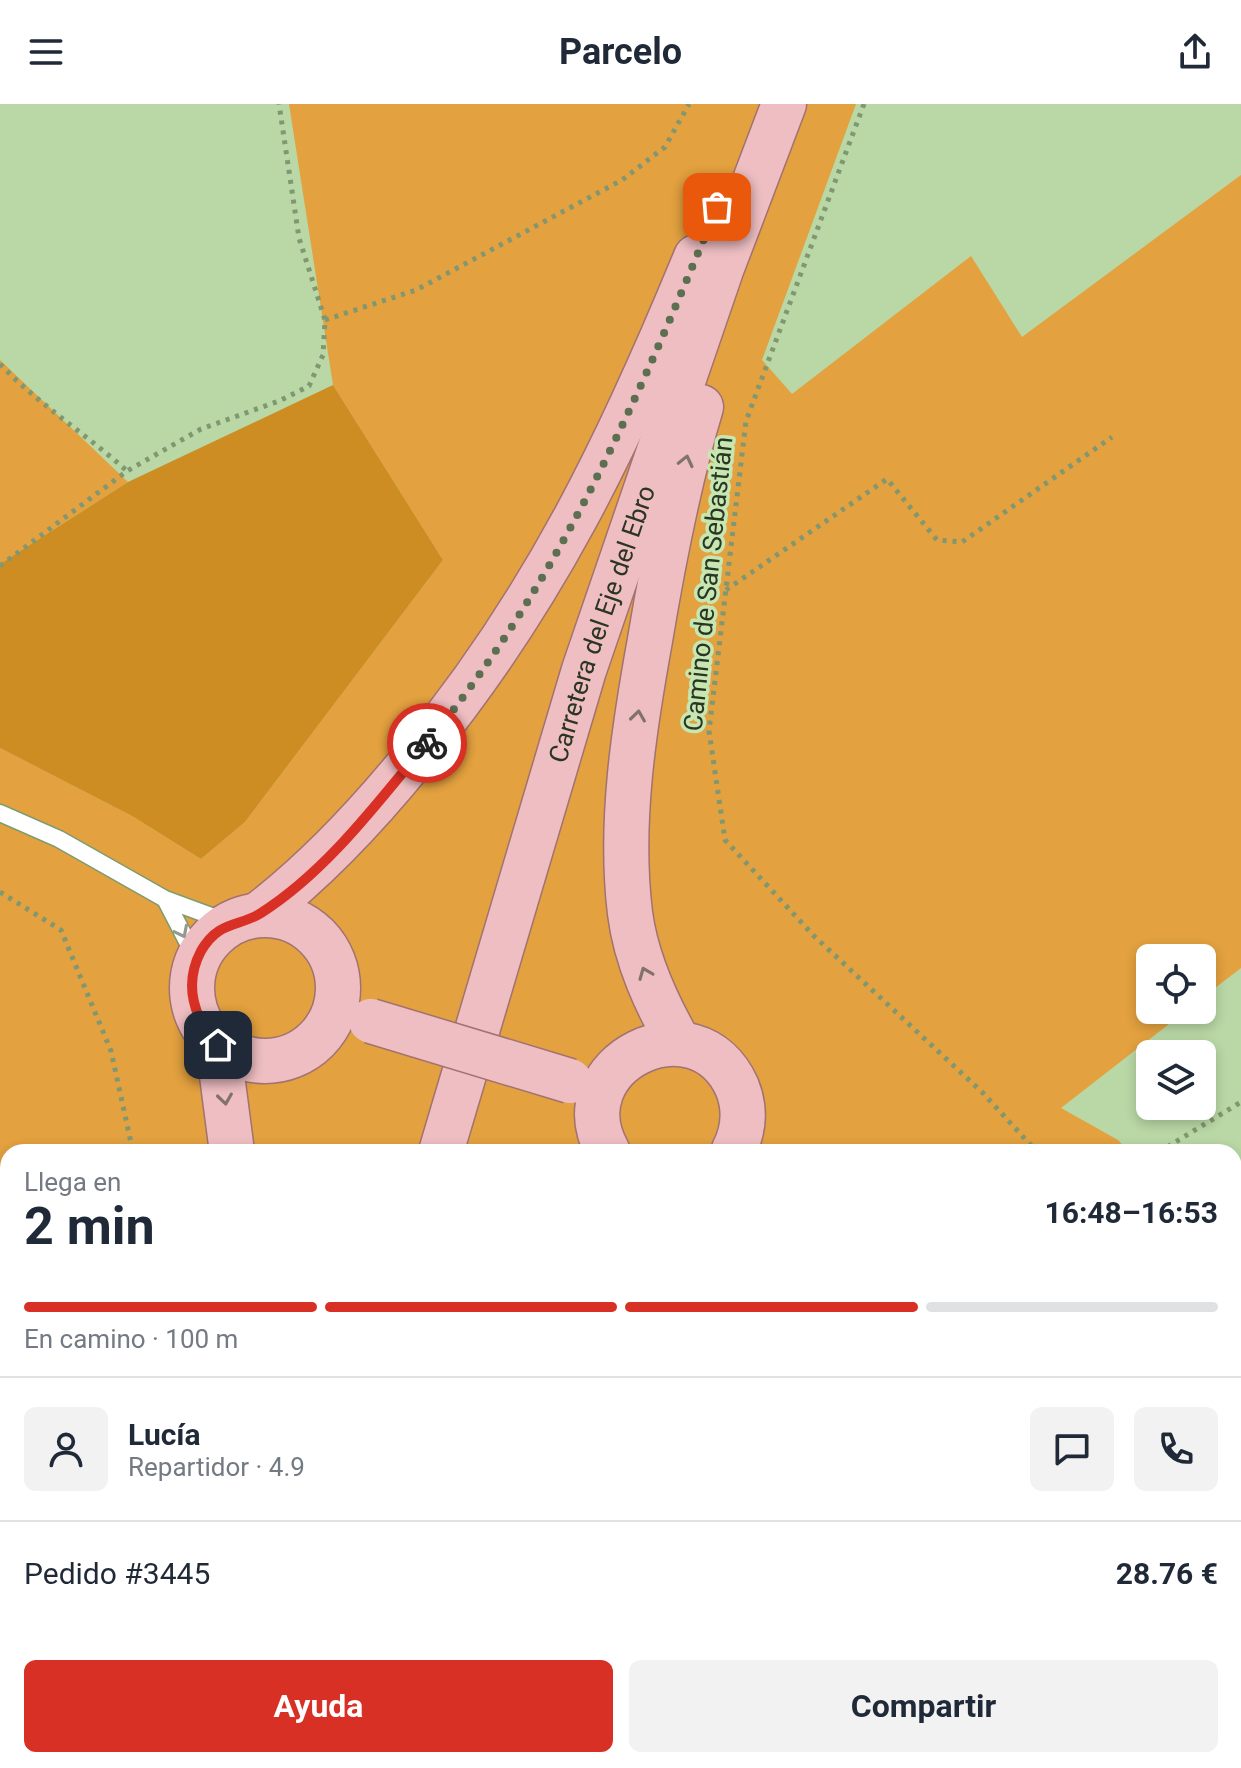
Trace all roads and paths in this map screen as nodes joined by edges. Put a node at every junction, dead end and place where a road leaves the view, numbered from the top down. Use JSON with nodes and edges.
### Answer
{"nodes":[{"id":1,"x":279,"y":104,"type":"edge"},
{"id":2,"x":689,"y":104,"type":"edge"},
{"id":3,"x":761,"y":104,"type":"edge"},
{"id":4,"x":784,"y":104,"type":"edge"},
{"id":5,"x":807,"y":104,"type":"edge"},
{"id":6,"x":864,"y":104,"type":"edge"},
{"id":7,"x":325,"y":320,"type":"junction"},
{"id":8,"x":0,"y":364,"type":"edge"},
{"id":9,"x":1112,"y":437,"type":"dead end"},
{"id":10,"x":127,"y":471,"type":"junction"},
{"id":11,"x":0,"y":566,"type":"edge"},
{"id":12,"x":725,"y":591,"type":"junction"},
{"id":13,"x":0,"y":813,"type":"edge"},
{"id":14,"x":0,"y":892,"type":"edge"},
{"id":15,"x":165,"y":899,"type":"junction"},
{"id":16,"x":244,"y":919,"type":"junction"},
{"id":17,"x":195,"y":967,"type":"junction"},
{"id":18,"x":354,"y":1016,"type":"junction"},
{"id":19,"x":679,"y":1043,"type":"junction"},
{"id":20,"x":218,"y":1045,"type":"junction"},
{"id":21,"x":586,"y":1086,"type":"junction"},
{"id":22,"x":1241,"y":1102,"type":"edge"},
{"id":23,"x":131,"y":1144,"type":"edge"},
{"id":24,"x":231,"y":1144,"type":"edge"},
{"id":25,"x":443,"y":1144,"type":"edge"},
{"id":26,"x":603,"y":1144,"type":"edge"},
{"id":27,"x":736,"y":1144,"type":"edge"},
{"id":28,"x":1030,"y":1144,"type":"edge"},
{"id":29,"x":1172,"y":1144,"type":"edge"}],
"edges":[{"from":1,"to":7,"type":"path"},
{"from":2,"to":7,"type":"path"},
{"from":3,"to":16,"type":"main road"},
{"from":4,"to":25,"type":"main road","name":"Carretera del Eje del Ebro"},
{"from":19,"to":5,"type":"main road","one_way":true},
{"from":6,"to":12,"type":"path","name":"Camino de San Sebastián"},
{"from":7,"to":10,"type":"path"},
{"from":8,"to":10,"type":"path"},
{"from":9,"to":12,"type":"path"},
{"from":10,"to":11,"type":"path"},
{"from":12,"to":28,"type":"path","name":"Camino de San Sebastián"},
{"from":13,"to":15,"type":"lane"},
{"from":14,"to":23,"type":"path"},
{"from":15,"to":16,"type":"lane"},
{"from":15,"to":17,"type":"lane","one_way":true},
{"from":16,"to":17,"type":"main road"},
{"from":16,"to":18,"type":"main road"},
{"from":17,"to":20,"type":"main road"},
{"from":18,"to":20,"type":"main road"},
{"from":18,"to":21,"type":"main road","bridge":true},
{"from":19,"to":21,"type":"main road"},
{"from":19,"to":27,"type":"main road"},
{"from":20,"to":24,"type":"main road","one_way":true},
{"from":21,"to":26,"type":"main road"},
{"from":22,"to":29,"type":"path"}]}
